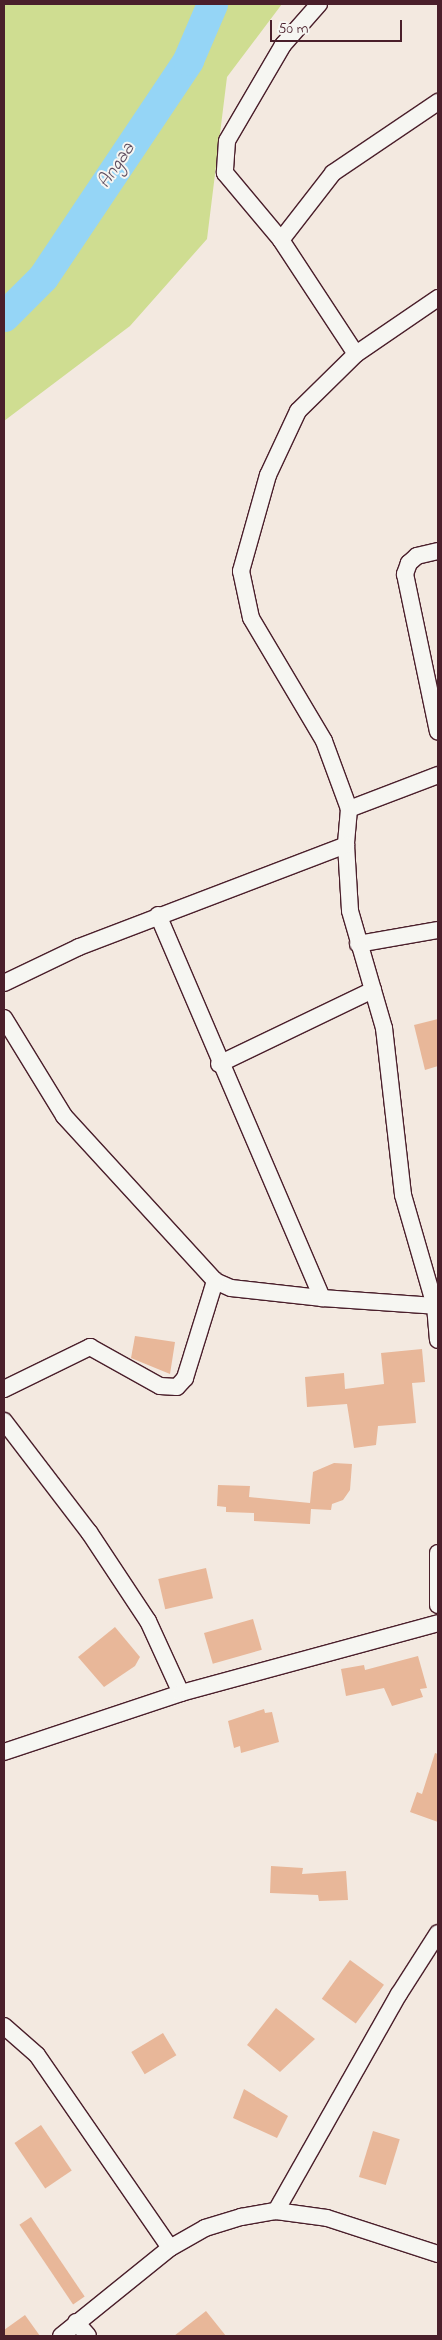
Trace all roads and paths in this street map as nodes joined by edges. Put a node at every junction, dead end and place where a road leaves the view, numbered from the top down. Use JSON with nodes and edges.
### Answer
{"nodes":[{"id":1,"x":319,"y":4,"type":"edge"},
{"id":2,"x":438,"y":102,"type":"edge"},
{"id":3,"x":281,"y":240,"type":"junction"},
{"id":4,"x":438,"y":298,"type":"edge"},
{"id":5,"x":356,"y":354,"type":"junction"},
{"id":6,"x":438,"y":551,"type":"edge"},
{"id":7,"x":438,"y":732,"type":"edge"},
{"id":8,"x":438,"y":775,"type":"edge"},
{"id":9,"x":350,"y":809,"type":"junction"},
{"id":10,"x":346,"y":845,"type":"junction"},
{"id":11,"x":158,"y":915,"type":"junction"},
{"id":12,"x":438,"y":930,"type":"edge"},
{"id":13,"x":358,"y":944,"type":"junction"},
{"id":14,"x":4,"y":983,"type":"edge"},
{"id":15,"x":373,"y":990,"type":"junction"},
{"id":16,"x":4,"y":1018,"type":"edge"},
{"id":17,"x":219,"y":1064,"type":"junction"},
{"id":18,"x":215,"y":1281,"type":"junction"},
{"id":19,"x":322,"y":1298,"type":"junction"},
{"id":20,"x":435,"y":1306,"type":"junction"},
{"id":21,"x":438,"y":1340,"type":"edge"},
{"id":22,"x":4,"y":1389,"type":"edge"},
{"id":23,"x":4,"y":1420,"type":"edge"},
{"id":24,"x":438,"y":1553,"type":"edge"},
{"id":25,"x":438,"y":1605,"type":"edge"},
{"id":26,"x":438,"y":1624,"type":"edge"},
{"id":27,"x":181,"y":1693,"type":"junction"},
{"id":28,"x":4,"y":1751,"type":"edge"},
{"id":29,"x":438,"y":1933,"type":"edge"},
{"id":30,"x":4,"y":2026,"type":"edge"},
{"id":31,"x":276,"y":2211,"type":"junction"},
{"id":32,"x":170,"y":2248,"type":"junction"},
{"id":33,"x":438,"y":2254,"type":"edge"},
{"id":34,"x":76,"y":2322,"type":"junction"},
{"id":35,"x":60,"y":2336,"type":"edge"},
{"id":36,"x":88,"y":2336,"type":"edge"}],
"edges":[{"from":1,"to":3,"type":"street"},
{"from":2,"to":3,"type":"street"},
{"from":3,"to":5,"type":"street"},
{"from":4,"to":5,"type":"street"},
{"from":5,"to":9,"type":"street"},
{"from":6,"to":7,"type":"street"},
{"from":8,"to":9,"type":"street"},
{"from":9,"to":10,"type":"street"},
{"from":10,"to":11,"type":"street"},
{"from":10,"to":13,"type":"street"},
{"from":11,"to":14,"type":"street"},
{"from":11,"to":17,"type":"street"},
{"from":12,"to":13,"type":"street"},
{"from":13,"to":15,"type":"street"},
{"from":15,"to":17,"type":"street"},
{"from":15,"to":20,"type":"street"},
{"from":16,"to":18,"type":"street"},
{"from":17,"to":19,"type":"street"},
{"from":18,"to":19,"type":"street"},
{"from":18,"to":22,"type":"street"},
{"from":19,"to":20,"type":"street"},
{"from":20,"to":21,"type":"street"},
{"from":23,"to":27,"type":"street"},
{"from":24,"to":25,"type":"street"},
{"from":26,"to":27,"type":"street"},
{"from":27,"to":28,"type":"street"},
{"from":29,"to":31,"type":"street"},
{"from":30,"to":32,"type":"street"},
{"from":31,"to":32,"type":"street"},
{"from":31,"to":33,"type":"street"},
{"from":32,"to":34,"type":"street"},
{"from":34,"to":35,"type":"street"},
{"from":34,"to":36,"type":"street"}]}
